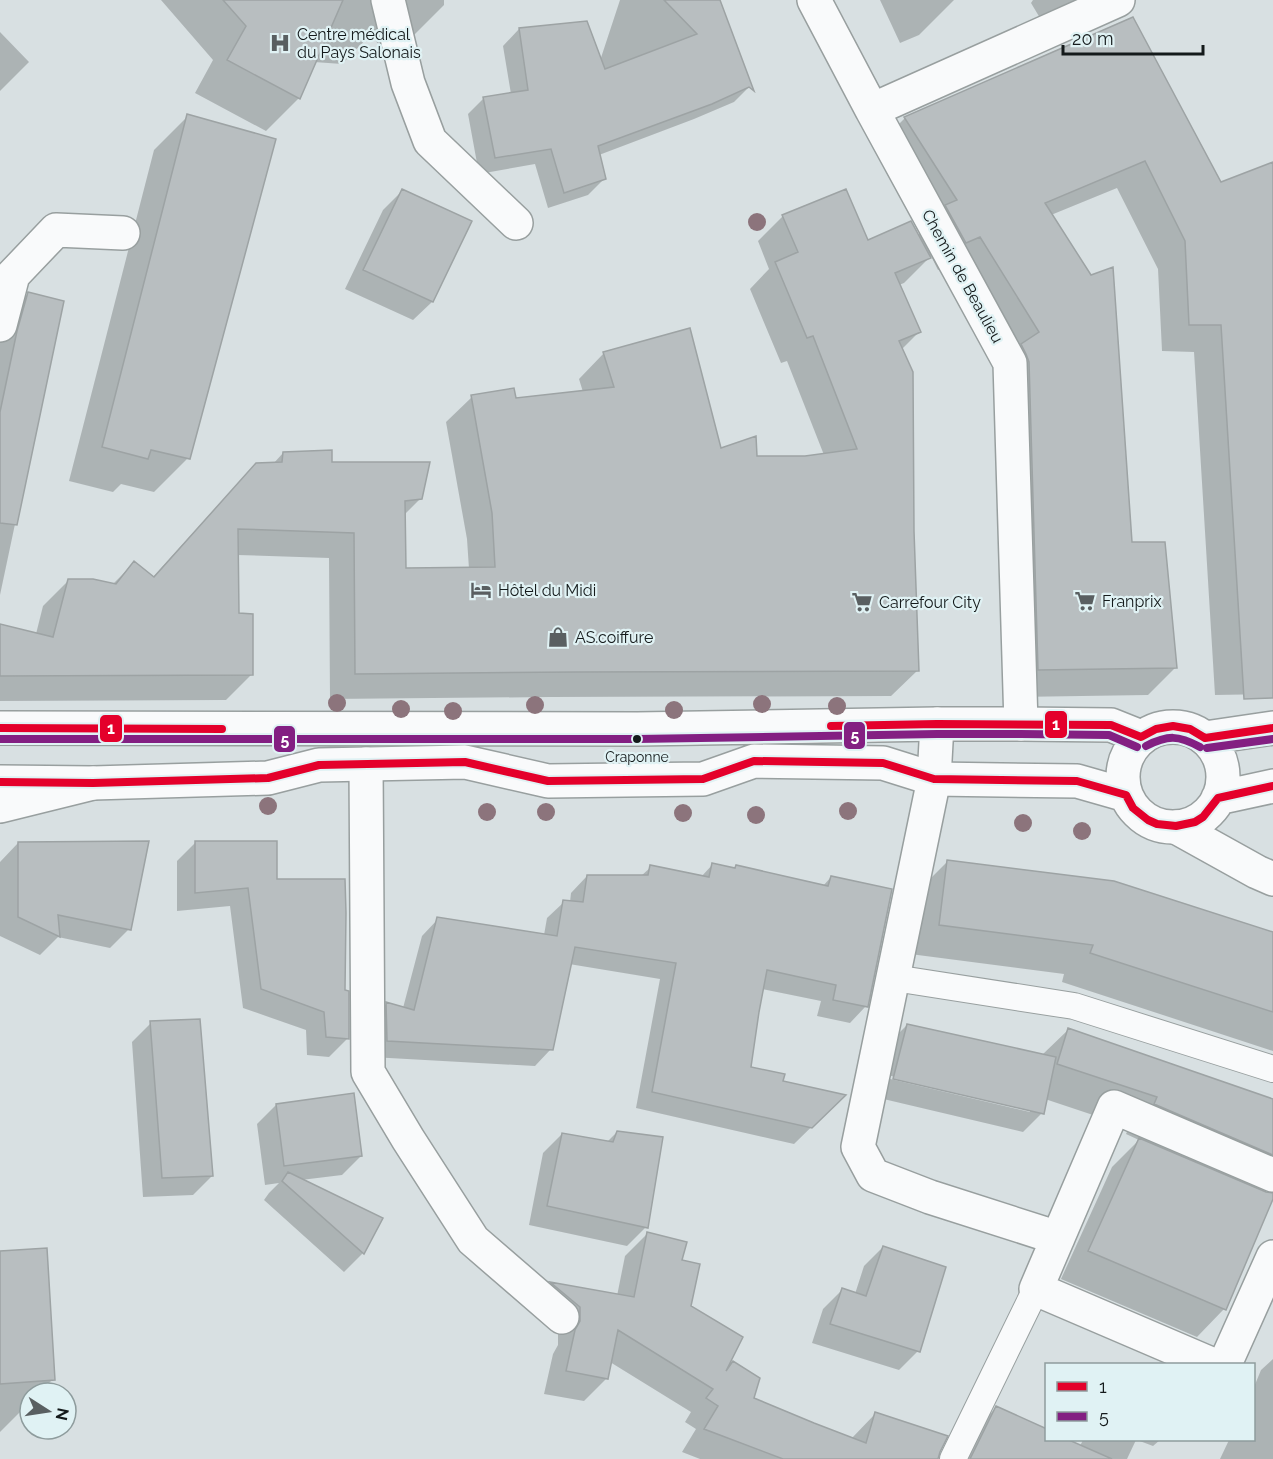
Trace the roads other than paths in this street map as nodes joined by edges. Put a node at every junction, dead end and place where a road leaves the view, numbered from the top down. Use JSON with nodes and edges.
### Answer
{"nodes":[{"id":1,"x":388,"y":0,"type":"edge"},
{"id":2,"x":814,"y":0,"type":"edge"},
{"id":3,"x":1118,"y":0,"type":"edge"},
{"id":4,"x":872,"y":110,"type":"junction"},
{"id":5,"x":516,"y":223,"type":"dead end"},
{"id":6,"x":123,"y":233,"type":"dead end"},
{"id":7,"x":0,"y":325,"type":"edge"},
{"id":8,"x":937,"y":724,"type":"junction"},
{"id":9,"x":1021,"y":724,"type":"junction"},
{"id":10,"x":0,"y":728,"type":"edge"},
{"id":11,"x":1273,"y":728,"type":"edge"},
{"id":12,"x":1141,"y":737,"type":"junction"},
{"id":13,"x":1205,"y":738,"type":"junction"},
{"id":14,"x":366,"y":764,"type":"junction"},
{"id":15,"x":0,"y":768,"type":"edge"},
{"id":16,"x":934,"y":779,"type":"junction"},
{"id":17,"x":0,"y":782,"type":"edge"},
{"id":18,"x":93,"y":783,"type":"junction"},
{"id":19,"x":1273,"y":786,"type":"edge"},
{"id":20,"x":1126,"y":795,"type":"junction"},
{"id":21,"x":1218,"y":798,"type":"junction"},
{"id":22,"x":0,"y":806,"type":"edge"},
{"id":23,"x":1176,"y":827,"type":"junction"},
{"id":24,"x":1273,"y":879,"type":"edge"},
{"id":25,"x":894,"y":978,"type":"junction"},
{"id":26,"x":1273,"y":1069,"type":"edge"},
{"id":27,"x":1273,"y":1175,"type":"edge"},
{"id":28,"x":1058,"y":1238,"type":"junction"},
{"id":29,"x":1273,"y":1257,"type":"edge"},
{"id":30,"x":1036,"y":1289,"type":"junction"},
{"id":31,"x":562,"y":1317,"type":"dead end"},
{"id":32,"x":1206,"y":1363,"type":"edge"},
{"id":33,"x":1226,"y":1363,"type":"edge"},
{"id":34,"x":953,"y":1459,"type":"edge"}],
"edges":[{"from":1,"to":5,"type":"street"},
{"from":2,"to":4,"type":"street","name":"Chemin de Beaulieu"},
{"from":3,"to":4,"type":"street"},
{"from":4,"to":9,"type":"street","name":"Chemin de Beaulieu"},
{"from":6,"to":7,"type":"street"},
{"from":8,"to":9,"type":"street"},
{"from":8,"to":10,"type":"street"},
{"from":8,"to":16,"type":"street"},
{"from":9,"to":12,"type":"street"},
{"from":11,"to":13,"type":"street"},
{"from":12,"to":13,"type":"street"},
{"from":12,"to":20,"type":"street"},
{"from":13,"to":21,"type":"street"},
{"from":14,"to":16,"type":"street"},
{"from":14,"to":18,"type":"street"},
{"from":14,"to":31,"type":"street"},
{"from":15,"to":18,"type":"street"},
{"from":16,"to":20,"type":"street"},
{"from":16,"to":25,"type":"street"},
{"from":17,"to":18,"type":"street"},
{"from":18,"to":22,"type":"street"},
{"from":19,"to":21,"type":"street"},
{"from":20,"to":23,"type":"street"},
{"from":21,"to":23,"type":"street"},
{"from":23,"to":24,"type":"street"},
{"from":25,"to":26,"type":"lane"},
{"from":25,"to":28,"type":"street"},
{"from":27,"to":28,"type":"street"},
{"from":28,"to":30,"type":"street"},
{"from":29,"to":33,"type":"street"},
{"from":30,"to":32,"type":"street"},
{"from":30,"to":34,"type":"lane"}]}
